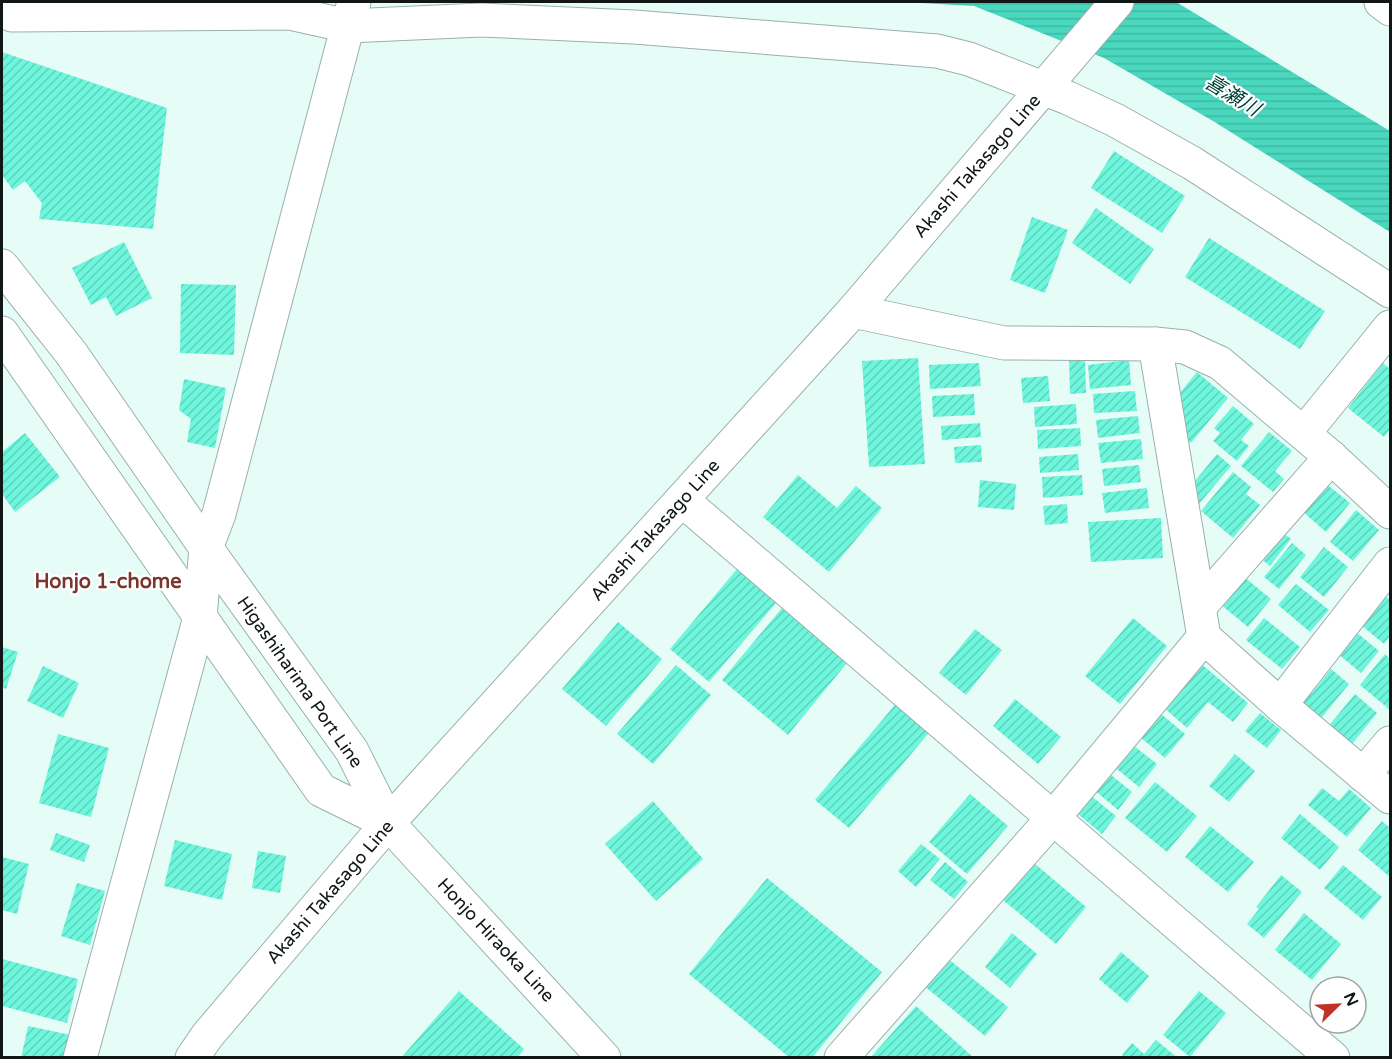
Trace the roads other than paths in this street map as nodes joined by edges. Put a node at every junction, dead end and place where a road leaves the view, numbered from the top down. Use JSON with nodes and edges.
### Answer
{"nodes":[{"id":1,"x":1117,"y":2,"type":"edge"},
{"id":2,"x":1381,"y":2,"type":"edge"},
{"id":3,"x":1390,"y":9,"type":"edge"},
{"id":4,"x":351,"y":14,"type":"edge"},
{"id":5,"x":12,"y":15,"type":"dead end"},
{"id":6,"x":1047,"y":84,"type":"junction"},
{"id":7,"x":2,"y":266,"type":"edge"},
{"id":8,"x":1390,"y":291,"type":"edge"},
{"id":9,"x":853,"y":311,"type":"junction"},
{"id":10,"x":1390,"y":327,"type":"edge"},
{"id":11,"x":3,"y":337,"type":"edge"},
{"id":12,"x":1155,"y":344,"type":"junction"},
{"id":13,"x":1304,"y":433,"type":"junction"},
{"id":14,"x":1331,"y":457,"type":"junction"},
{"id":15,"x":682,"y":500,"type":"junction"},
{"id":16,"x":1390,"y":512,"type":"edge"},
{"id":17,"x":206,"y":548,"type":"junction"},
{"id":18,"x":1390,"y":564,"type":"edge"},
{"id":19,"x":200,"y":617,"type":"junction"},
{"id":20,"x":1202,"y":621,"type":"junction"},
{"id":21,"x":1280,"y":705,"type":"junction"},
{"id":22,"x":1390,"y":743,"type":"edge"},
{"id":23,"x":1363,"y":775,"type":"junction"},
{"id":24,"x":1390,"y":797,"type":"edge"},
{"id":25,"x":1053,"y":818,"type":"junction"},
{"id":26,"x":388,"y":823,"type":"junction"},
{"id":27,"x":80,"y":1058,"type":"edge"},
{"id":28,"x":192,"y":1058,"type":"edge"},
{"id":29,"x":604,"y":1058,"type":"edge"},
{"id":30,"x":841,"y":1058,"type":"edge"},
{"id":31,"x":1333,"y":1058,"type":"edge"}],
"edges":[{"from":1,"to":6,"type":"street","name":"Akashi Takasago Line"},
{"from":2,"to":3,"type":"street"},
{"from":4,"to":5,"type":"street"},
{"from":4,"to":6,"type":"street"},
{"from":4,"to":17,"type":"street"},
{"from":6,"to":8,"type":"street"},
{"from":6,"to":9,"type":"street","name":"Akashi Takasago Line"},
{"from":7,"to":17,"type":"street","name":"Higashiharima Port Line"},
{"from":9,"to":12,"type":"street"},
{"from":9,"to":15,"type":"street","name":"Akashi Takasago Line"},
{"from":10,"to":13,"type":"street"},
{"from":11,"to":19,"type":"street"},
{"from":12,"to":13,"type":"street"},
{"from":12,"to":20,"type":"street"},
{"from":13,"to":14,"type":"street"},
{"from":14,"to":16,"type":"street"},
{"from":14,"to":20,"type":"street"},
{"from":15,"to":25,"type":"street"},
{"from":15,"to":26,"type":"street","name":"Akashi Takasago Line"},
{"from":17,"to":19,"type":"street"},
{"from":17,"to":26,"type":"street","name":"Higashiharima Port Line"},
{"from":18,"to":21,"type":"street"},
{"from":19,"to":26,"type":"street"},
{"from":19,"to":27,"type":"street"},
{"from":20,"to":21,"type":"street"},
{"from":20,"to":25,"type":"street"},
{"from":21,"to":23,"type":"street"},
{"from":22,"to":23,"type":"street"},
{"from":23,"to":24,"type":"street"},
{"from":25,"to":30,"type":"street"},
{"from":25,"to":31,"type":"street"},
{"from":26,"to":28,"type":"street","name":"Akashi Takasago Line"},
{"from":26,"to":29,"type":"street","name":"Honjo Hiraoka Line"}]}
